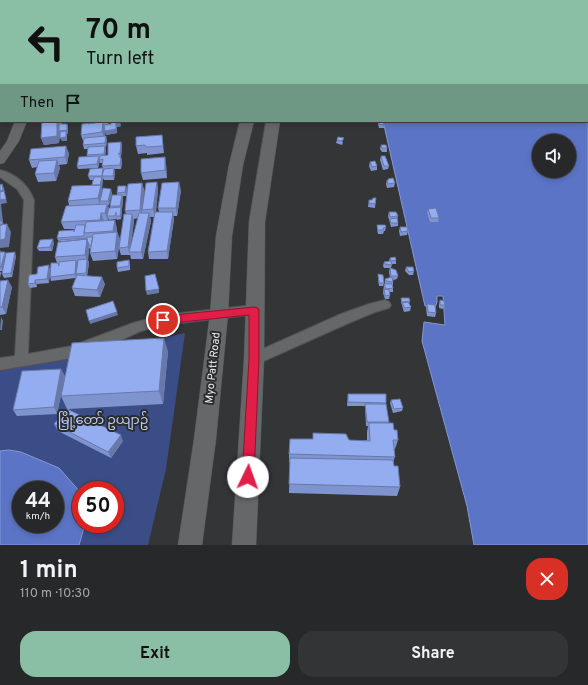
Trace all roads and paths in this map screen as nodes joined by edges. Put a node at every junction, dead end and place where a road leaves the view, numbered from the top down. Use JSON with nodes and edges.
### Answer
{"nodes":[{"id":1,"x":373,"y":0,"type":"edge"},
{"id":2,"x":379,"y":0,"type":"edge"},
{"id":3,"x":21,"y":122,"type":"edge"},
{"id":4,"x":247,"y":122,"type":"edge"},
{"id":5,"x":273,"y":122,"type":"edge"},
{"id":6,"x":0,"y":160,"type":"edge"},
{"id":7,"x":0,"y":173,"type":"edge"},
{"id":8,"x":385,"y":305,"type":"dead end"},
{"id":9,"x":254,"y":310,"type":"junction"},
{"id":10,"x":219,"y":314,"type":"junction"},
{"id":11,"x":254,"y":359,"type":"junction"},
{"id":12,"x":21,"y":361,"type":"junction"},
{"id":13,"x":0,"y":364,"type":"edge"},
{"id":14,"x":190,"y":545,"type":"edge"},
{"id":15,"x":244,"y":545,"type":"edge"}],
"edges":[{"from":1,"to":2,"type":"path"},
{"from":3,"to":6,"type":"street"},
{"from":4,"to":10,"type":"main road","name":"Myo Patt Road"},
{"from":5,"to":9,"type":"main road"},
{"from":7,"to":12,"type":"street"},
{"from":8,"to":11,"type":"street"},
{"from":9,"to":10,"type":"street"},
{"from":9,"to":11,"type":"main road"},
{"from":10,"to":12,"type":"street"},
{"from":10,"to":14,"type":"main road","name":"Myo Patt Road"},
{"from":11,"to":15,"type":"main road"},
{"from":12,"to":13,"type":"street"}]}
